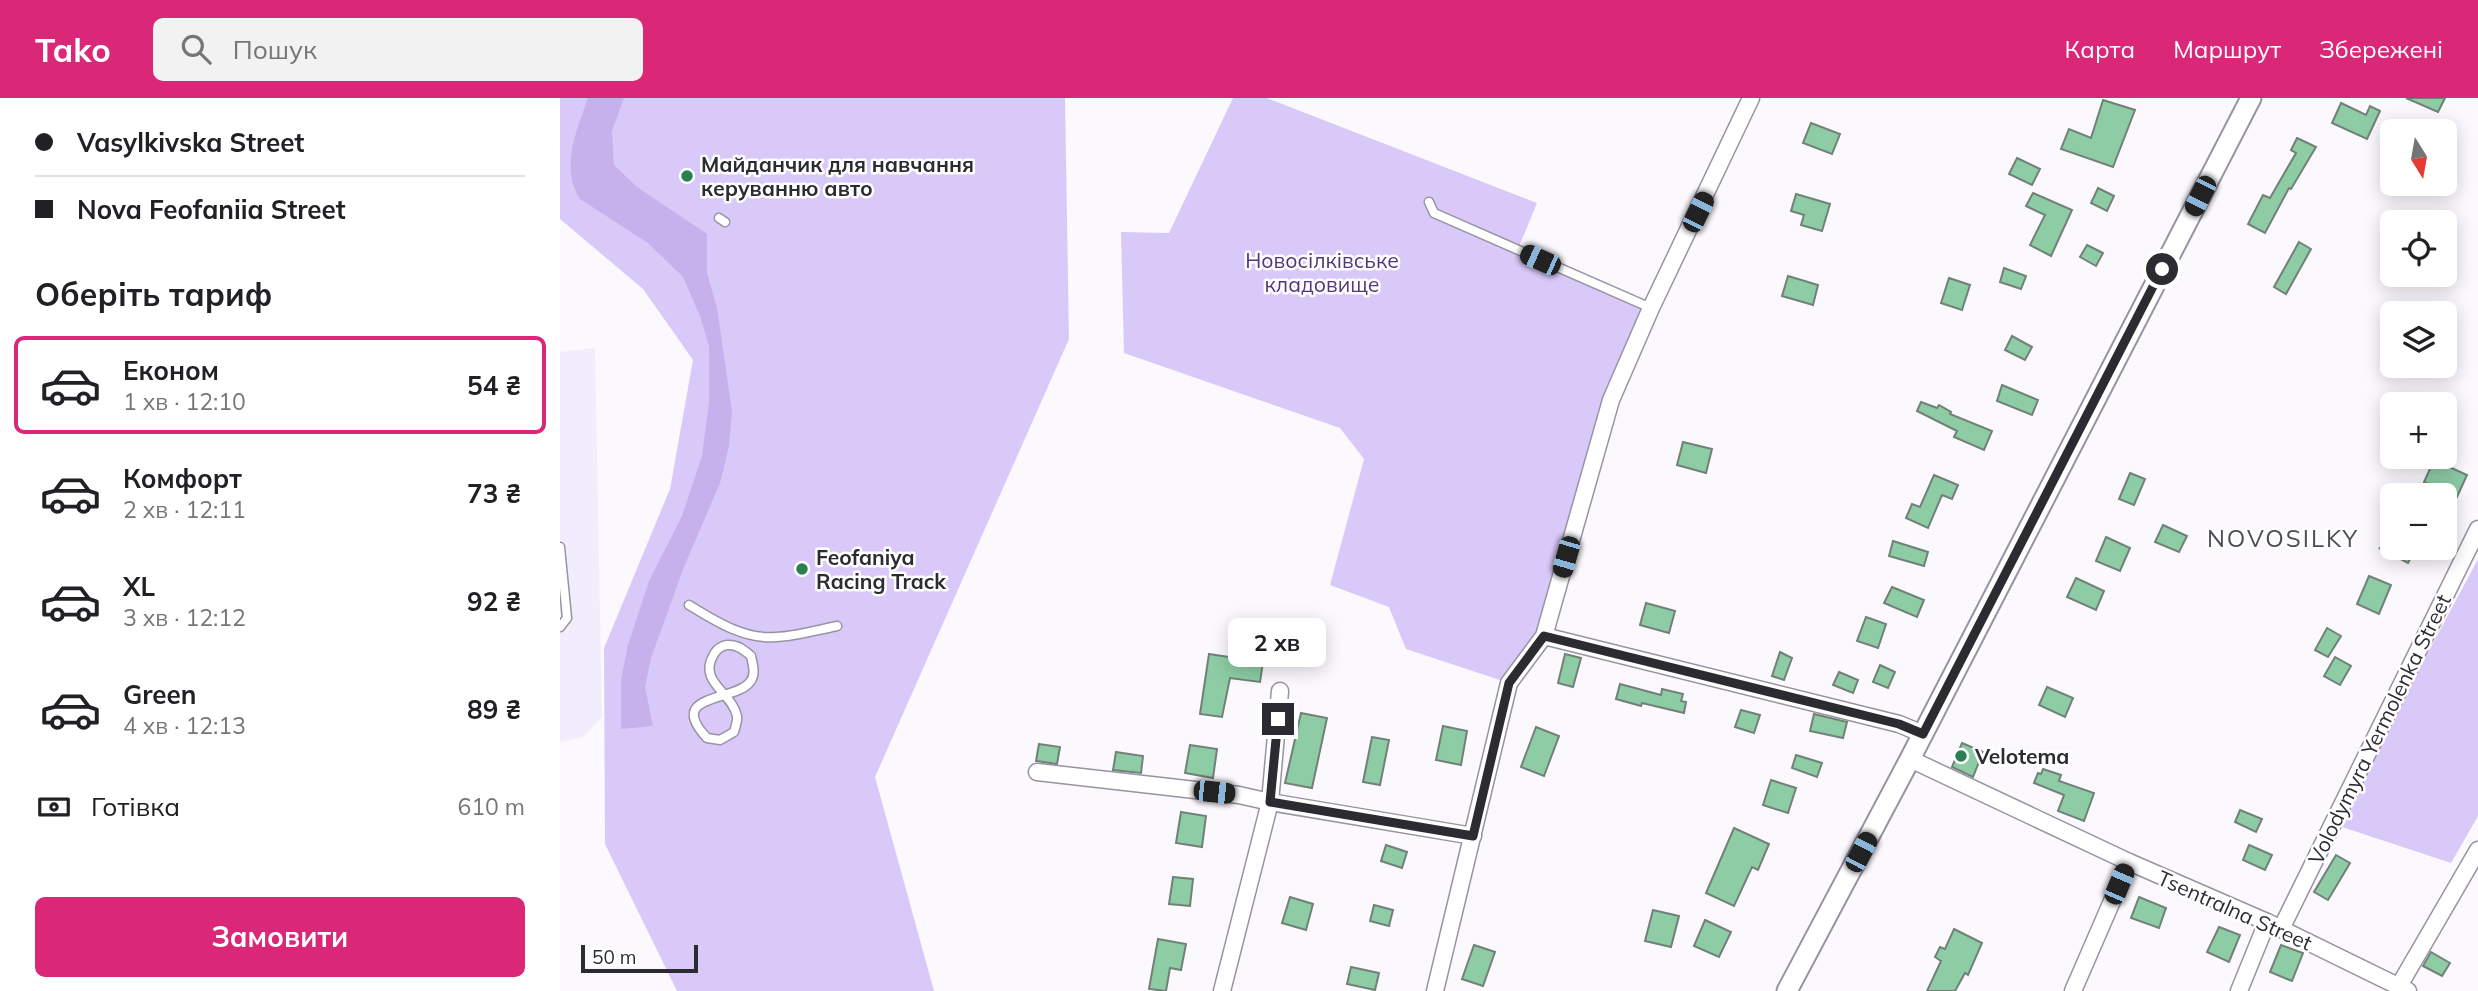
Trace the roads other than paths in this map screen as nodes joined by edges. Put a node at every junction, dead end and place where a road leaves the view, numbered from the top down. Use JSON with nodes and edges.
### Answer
{"nodes":[{"id":1,"x":1751,"y":98,"type":"edge"},
{"id":2,"x":2251,"y":98,"type":"edge"},
{"id":3,"x":1429,"y":202,"type":"dead end"},
{"id":4,"x":1651,"y":308,"type":"junction"},
{"id":5,"x":2478,"y":528,"type":"edge"},
{"id":6,"x":560,"y":547,"type":"edge"},
{"id":7,"x":689,"y":605,"type":"dead end"},
{"id":8,"x":837,"y":626,"type":"dead end"},
{"id":9,"x":560,"y":627,"type":"edge"},
{"id":10,"x":746,"y":634,"type":"junction"},
{"id":11,"x":1544,"y":636,"type":"junction"},
{"id":12,"x":742,"y":648,"type":"junction"},
{"id":13,"x":1280,"y":691,"type":"dead end"},
{"id":14,"x":723,"y":695,"type":"junction"},
{"id":15,"x":1923,"y":734,"type":"junction"},
{"id":16,"x":1910,"y":759,"type":"junction"},
{"id":17,"x":1037,"y":772,"type":"dead end"},
{"id":18,"x":1270,"y":802,"type":"junction"},
{"id":19,"x":1473,"y":836,"type":"junction"},
{"id":20,"x":2478,"y":850,"type":"edge"},
{"id":21,"x":2129,"y":862,"type":"junction"},
{"id":22,"x":2274,"y":926,"type":"junction"},
{"id":23,"x":2403,"y":988,"type":"edge"},
{"id":24,"x":1222,"y":991,"type":"edge"},
{"id":25,"x":1435,"y":991,"type":"edge"},
{"id":26,"x":1787,"y":991,"type":"edge"},
{"id":27,"x":2073,"y":991,"type":"edge"},
{"id":28,"x":2239,"y":991,"type":"edge"}],
"edges":[{"from":1,"to":4,"type":"street"},
{"from":2,"to":15,"type":"street"},
{"from":3,"to":4,"type":"lane"},
{"from":4,"to":11,"type":"street"},
{"from":5,"to":22,"type":"street","name":"Volodymyra Yermolenka Street"},
{"from":6,"to":9,"type":"lane"},
{"from":7,"to":10,"type":"lane"},
{"from":8,"to":10,"type":"lane"},
{"from":10,"to":12,"type":"lane"},
{"from":11,"to":15,"type":"street"},
{"from":11,"to":19,"type":"street"},
{"from":12,"to":14,"type":"lane"},
{"from":12,"to":14,"type":"lane"},
{"from":13,"to":18,"type":"street"},
{"from":14,"to":14,"type":"lane"},
{"from":15,"to":16,"type":"street"},
{"from":16,"to":21,"type":"street","name":"Tsentralna Street"},
{"from":16,"to":26,"type":"street"},
{"from":17,"to":18,"type":"street"},
{"from":18,"to":19,"type":"street"},
{"from":18,"to":24,"type":"street"},
{"from":19,"to":25,"type":"street"},
{"from":20,"to":23,"type":"street"},
{"from":21,"to":22,"type":"street","name":"Tsentralna Street"},
{"from":21,"to":27,"type":"street"},
{"from":22,"to":23,"type":"street","name":"Tsentralna Street"},
{"from":22,"to":28,"type":"street","name":"Volodymyra Yermolenka Street"}]}
